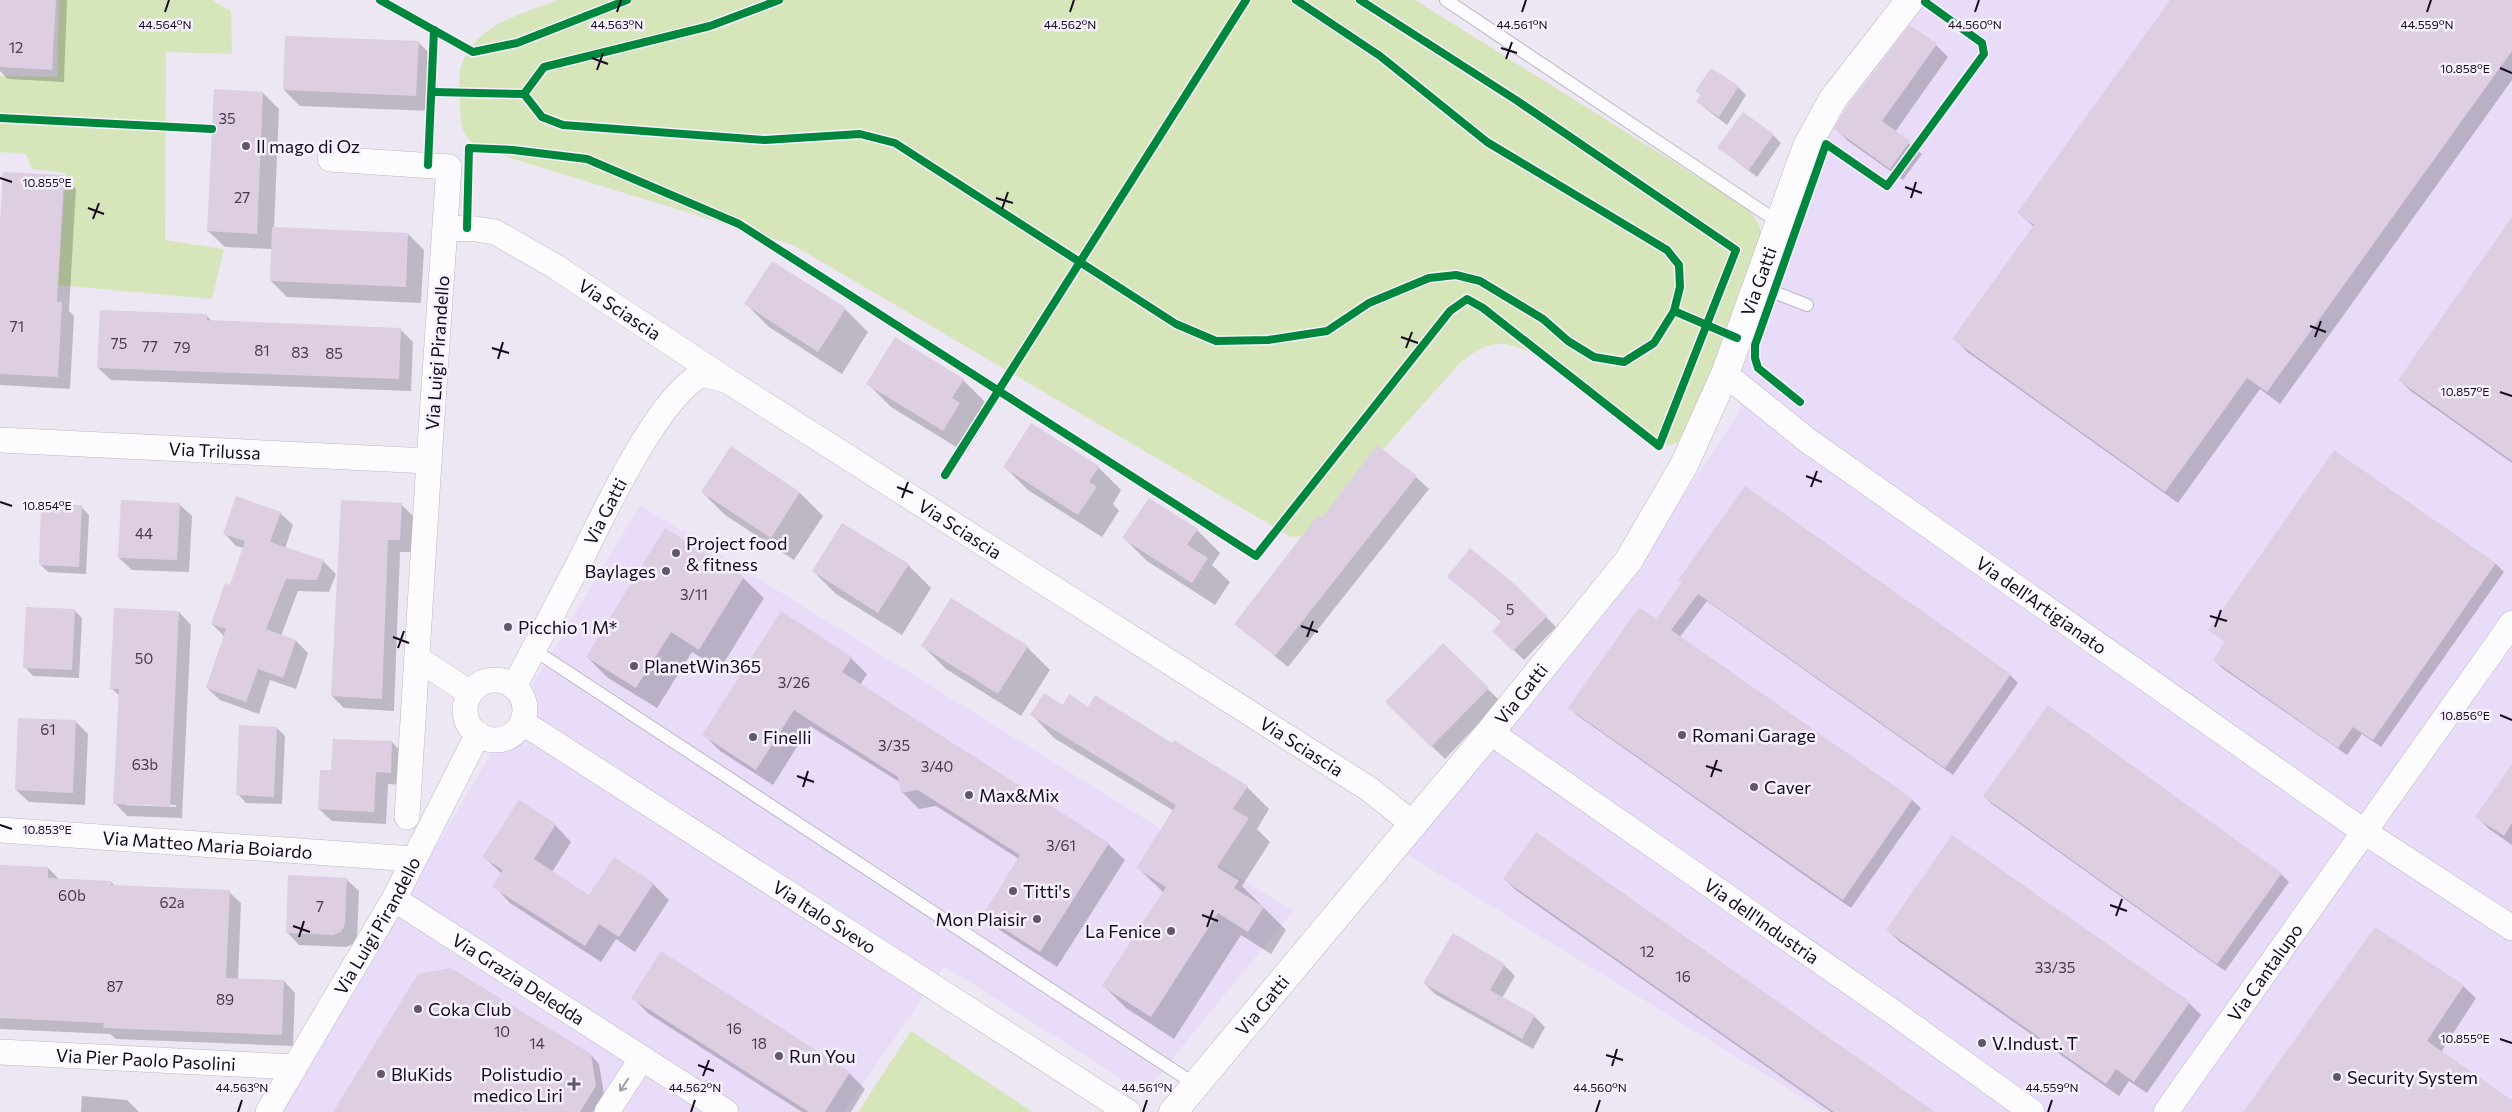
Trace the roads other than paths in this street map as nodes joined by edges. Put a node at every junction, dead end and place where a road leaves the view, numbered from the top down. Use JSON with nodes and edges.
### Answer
{"nodes":[{"id":1,"x":1446,"y":0,"type":"edge"},
{"id":2,"x":1910,"y":0,"type":"edge"},
{"id":3,"x":330,"y":159,"type":"dead end"},
{"id":4,"x":1778,"y":222,"type":"junction"},
{"id":5,"x":446,"y":228,"type":"junction"},
{"id":6,"x":1756,"y":285,"type":"junction"},
{"id":7,"x":1807,"y":305,"type":"dead end"},
{"id":8,"x":1725,"y":374,"type":"junction"},
{"id":9,"x":728,"y":381,"type":"junction"},
{"id":10,"x":0,"y":440,"type":"edge"},
{"id":11,"x":428,"y":461,"type":"junction"},
{"id":12,"x":2512,"y":623,"type":"edge"},
{"id":13,"x":534,"y":650,"type":"junction"},
{"id":14,"x":417,"y":658,"type":"junction"},
{"id":15,"x":514,"y":687,"type":"junction"},
{"id":16,"x":470,"y":693,"type":"junction"},
{"id":17,"x":522,"y":722,"type":"junction"},
{"id":18,"x":1490,"y":732,"type":"junction"},
{"id":19,"x":478,"y":734,"type":"junction"},
{"id":20,"x":407,"y":817,"type":"dead end"},
{"id":21,"x":1413,"y":824,"type":"junction"},
{"id":22,"x":0,"y":830,"type":"edge"},
{"id":23,"x":2363,"y":831,"type":"junction"},
{"id":24,"x":413,"y":859,"type":"junction"},
{"id":25,"x":394,"y":899,"type":"junction"},
{"id":26,"x":2512,"y":928,"type":"edge"},
{"id":27,"x":0,"y":1052,"type":"edge"},
{"id":28,"x":642,"y":1058,"type":"junction"},
{"id":29,"x":293,"y":1067,"type":"junction"},
{"id":30,"x":1196,"y":1085,"type":"junction"},
{"id":31,"x":268,"y":1112,"type":"edge"},
{"id":32,"x":607,"y":1112,"type":"edge"},
{"id":33,"x":726,"y":1112,"type":"edge"},
{"id":34,"x":1128,"y":1112,"type":"edge"},
{"id":35,"x":1173,"y":1112,"type":"edge"},
{"id":36,"x":2032,"y":1112,"type":"edge"},
{"id":37,"x":2166,"y":1112,"type":"edge"}],
"edges":[{"from":1,"to":4,"type":"lane"},
{"from":2,"to":4,"type":"street","name":"Via Gatti"},
{"from":3,"to":5,"type":"street","name":"Via Luigi Pirandello"},
{"from":4,"to":6,"type":"street","name":"Via Gatti"},
{"from":5,"to":9,"type":"street","name":"Via Sciascia"},
{"from":5,"to":11,"type":"street","name":"Via Luigi Pirandello"},
{"from":6,"to":7,"type":"lane"},
{"from":6,"to":8,"type":"street","name":"Via Gatti"},
{"from":8,"to":18,"type":"street","name":"Via Gatti"},
{"from":8,"to":23,"type":"street","name":"Via dell'Artigianato"},
{"from":9,"to":13,"type":"street","name":"Via Gatti"},
{"from":9,"to":21,"type":"street","name":"Via Sciascia"},
{"from":10,"to":11,"type":"street","name":"Via Trilussa"},
{"from":11,"to":14,"type":"street","name":"Via Luigi Pirandello"},
{"from":12,"to":23,"type":"street"},
{"from":13,"to":15,"type":"street","name":"Via Gatti"},
{"from":13,"to":30,"type":"lane"},
{"from":14,"to":16,"type":"street"},
{"from":14,"to":20,"type":"street","name":"Via Luigi Pirandello"},
{"from":15,"to":16,"type":"street"},
{"from":15,"to":17,"type":"street"},
{"from":16,"to":19,"type":"street"},
{"from":17,"to":19,"type":"street"},
{"from":17,"to":34,"type":"street","name":"Via Italo Svevo"},
{"from":18,"to":21,"type":"street","name":"Via Gatti"},
{"from":18,"to":36,"type":"street","name":"Via dell'Industria"},
{"from":19,"to":24,"type":"street","name":"Via Luigi Pirandello"},
{"from":21,"to":30,"type":"street","name":"Via Gatti"},
{"from":22,"to":24,"type":"street","name":"Via Matteo Maria Boiardo"},
{"from":23,"to":26,"type":"street","name":"Via dell'Artigianato"},
{"from":23,"to":37,"type":"street","name":"Via Cantalupo"},
{"from":24,"to":25,"type":"street","name":"Via Luigi Pirandello"},
{"from":25,"to":28,"type":"street","name":"Via Grazia Deledda"},
{"from":25,"to":29,"type":"street","name":"Via Luigi Pirandello"},
{"from":27,"to":29,"type":"street","name":"Via Pier Paolo Pasolini"},
{"from":28,"to":32,"type":"street","one_way":true},
{"from":28,"to":33,"type":"street","name":"Via Grazia Deledda"},
{"from":29,"to":31,"type":"street","name":"Via Luigi Pirandello"},
{"from":30,"to":35,"type":"street","name":"Via Gatti"}]}
